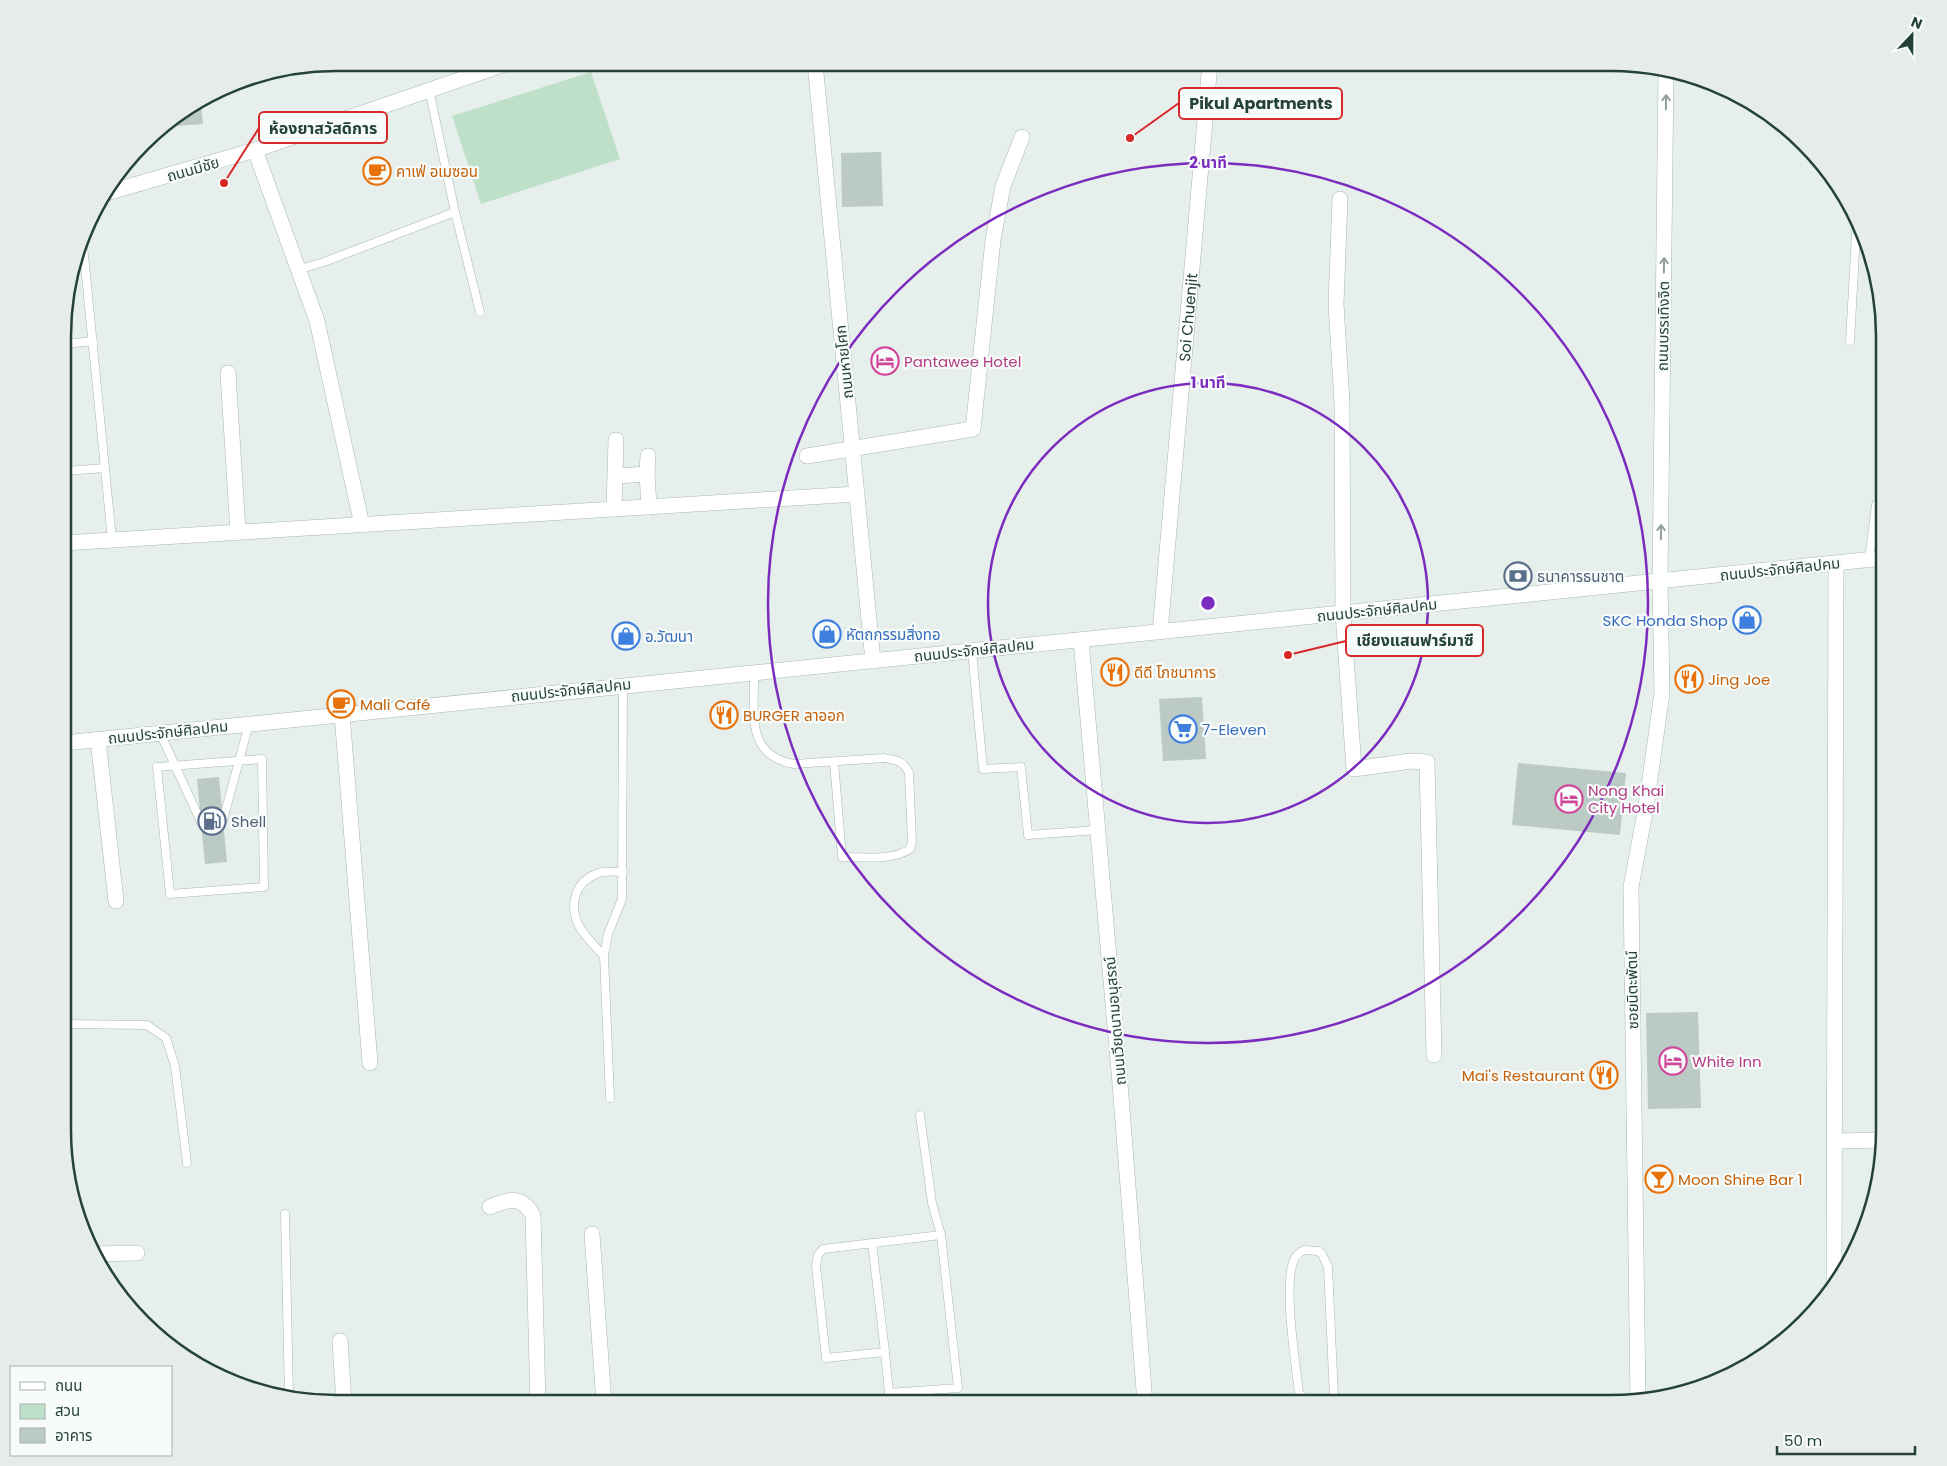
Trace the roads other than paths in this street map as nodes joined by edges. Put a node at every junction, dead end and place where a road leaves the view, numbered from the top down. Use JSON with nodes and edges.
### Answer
{"nodes":[{"id":1,"x":475,"y":71,"type":"edge"},
{"id":2,"x":816,"y":71,"type":"edge"},
{"id":3,"x":1209,"y":71,"type":"edge"},
{"id":4,"x":1666,"y":77,"type":"edge"},
{"id":5,"x":429,"y":89,"type":"junction"},
{"id":6,"x":1022,"y":137,"type":"dead end"},
{"id":7,"x":256,"y":150,"type":"junction"},
{"id":8,"x":115,"y":191,"type":"edge"},
{"id":9,"x":1340,"y":199,"type":"dead end"},
{"id":10,"x":455,"y":212,"type":"junction"},
{"id":11,"x":1856,"y":235,"type":"edge"},
{"id":12,"x":84,"y":254,"type":"edge"},
{"id":13,"x":298,"y":270,"type":"junction"},
{"id":14,"x":480,"y":312,"type":"dead end"},
{"id":15,"x":93,"y":341,"type":"junction"},
{"id":16,"x":1850,"y":341,"type":"dead end"},
{"id":17,"x":71,"y":343,"type":"edge"},
{"id":18,"x":228,"y":373,"type":"dead end"},
{"id":19,"x":616,"y":440,"type":"dead end"},
{"id":20,"x":852,"y":450,"type":"junction"},
{"id":21,"x":648,"y":456,"type":"dead end"},
{"id":22,"x":807,"y":456,"type":"dead end"},
{"id":23,"x":105,"y":468,"type":"junction"},
{"id":24,"x":71,"y":470,"type":"edge"},
{"id":25,"x":647,"y":474,"type":"junction"},
{"id":26,"x":616,"y":476,"type":"junction"},
{"id":27,"x":857,"y":494,"type":"junction"},
{"id":28,"x":1876,"y":505,"type":"edge"},
{"id":29,"x":649,"y":507,"type":"junction"},
{"id":30,"x":614,"y":509,"type":"junction"},
{"id":31,"x":362,"y":525,"type":"junction"},
{"id":32,"x":238,"y":532,"type":"junction"},
{"id":33,"x":112,"y":540,"type":"junction"},
{"id":34,"x":71,"y":543,"type":"edge"},
{"id":35,"x":1876,"y":559,"type":"edge"},
{"id":36,"x":1868,"y":560,"type":"junction"},
{"id":37,"x":1836,"y":563,"type":"junction"},
{"id":38,"x":1660,"y":581,"type":"junction"},
{"id":39,"x":1343,"y":613,"type":"junction"},
{"id":40,"x":1160,"y":632,"type":"junction"},
{"id":41,"x":1081,"y":640,"type":"junction"},
{"id":42,"x":972,"y":651,"type":"junction"},
{"id":43,"x":873,"y":661,"type":"junction"},
{"id":44,"x":754,"y":672,"type":"junction"},
{"id":45,"x":623,"y":685,"type":"junction"},
{"id":46,"x":342,"y":714,"type":"junction"},
{"id":47,"x":249,"y":724,"type":"junction"},
{"id":48,"x":160,"y":733,"type":"junction"},
{"id":49,"x":98,"y":739,"type":"junction"},
{"id":50,"x":71,"y":742,"type":"edge"},
{"id":51,"x":240,"y":760,"type":"junction"},
{"id":52,"x":834,"y":762,"type":"junction"},
{"id":53,"x":174,"y":766,"type":"junction"},
{"id":54,"x":1098,"y":830,"type":"junction"},
{"id":55,"x":622,"y":872,"type":"junction"},
{"id":56,"x":116,"y":900,"type":"dead end"},
{"id":57,"x":604,"y":956,"type":"junction"},
{"id":58,"x":71,"y":1024,"type":"edge"},
{"id":59,"x":1434,"y":1055,"type":"dead end"},
{"id":60,"x":370,"y":1063,"type":"dead end"},
{"id":61,"x":610,"y":1098,"type":"dead end"},
{"id":62,"x":920,"y":1115,"type":"dead end"},
{"id":63,"x":1875,"y":1140,"type":"edge"},
{"id":64,"x":1835,"y":1141,"type":"junction"},
{"id":65,"x":187,"y":1163,"type":"dead end"},
{"id":66,"x":490,"y":1207,"type":"dead end"},
{"id":67,"x":285,"y":1214,"type":"dead end"},
{"id":68,"x":592,"y":1234,"type":"dead end"},
{"id":69,"x":941,"y":1235,"type":"junction"},
{"id":70,"x":872,"y":1243,"type":"junction"},
{"id":71,"x":137,"y":1253,"type":"dead end"},
{"id":72,"x":103,"y":1254,"type":"edge"},
{"id":73,"x":1834,"y":1272,"type":"edge"},
{"id":74,"x":340,"y":1341,"type":"dead end"},
{"id":75,"x":885,"y":1352,"type":"junction"},
{"id":76,"x":289,"y":1391,"type":"edge"},
{"id":77,"x":889,"y":1393,"type":"joint"},
{"id":78,"x":1638,"y":1393,"type":"edge"},
{"id":79,"x":343,"y":1395,"type":"edge"},
{"id":80,"x":538,"y":1395,"type":"edge"},
{"id":81,"x":603,"y":1395,"type":"edge"},
{"id":82,"x":1144,"y":1395,"type":"edge"},
{"id":83,"x":1301,"y":1395,"type":"edge"},
{"id":84,"x":1334,"y":1395,"type":"edge"}],
"edges":[{"from":1,"to":5,"type":"street","name":"ถนนมีชัย"},
{"from":2,"to":20,"type":"street","name":"ถนนหายโศก"},
{"from":3,"to":40,"type":"street","name":"Soi Chuenjit"},
{"from":38,"to":4,"type":"street","name":"ถนนบรรเทิงจิต","one_way":true},
{"from":5,"to":7,"type":"street","name":"ถนนมีชัย"},
{"from":5,"to":10,"type":"lane"},
{"from":6,"to":20,"type":"street"},
{"from":7,"to":8,"type":"street","name":"ถนนมีชัย"},
{"from":7,"to":13,"type":"street"},
{"from":9,"to":39,"type":"street"},
{"from":10,"to":13,"type":"lane"},
{"from":10,"to":14,"type":"lane"},
{"from":11,"to":16,"type":"lane"},
{"from":12,"to":15,"type":"lane"},
{"from":13,"to":31,"type":"street"},
{"from":15,"to":17,"type":"lane"},
{"from":15,"to":23,"type":"lane"},
{"from":18,"to":32,"type":"street"},
{"from":19,"to":26,"type":"street"},
{"from":20,"to":22,"type":"street"},
{"from":20,"to":27,"type":"street","name":"ถนนหายโศก"},
{"from":21,"to":25,"type":"street"},
{"from":23,"to":24,"type":"lane"},
{"from":23,"to":33,"type":"lane"},
{"from":25,"to":26,"type":"street"},
{"from":25,"to":29,"type":"street"},
{"from":26,"to":30,"type":"street"},
{"from":27,"to":29,"type":"street"},
{"from":27,"to":43,"type":"street","name":"ถนนหายโศก"},
{"from":28,"to":36,"type":"lane"},
{"from":29,"to":30,"type":"street"},
{"from":30,"to":31,"type":"street"},
{"from":31,"to":32,"type":"street"},
{"from":32,"to":33,"type":"street"},
{"from":33,"to":34,"type":"street"},
{"from":35,"to":36,"type":"street","name":"ถนนประจักษ์ศิลปคม"},
{"from":36,"to":37,"type":"street","name":"ถนนประจักษ์ศิลปคม"},
{"from":37,"to":38,"type":"street","name":"ถนนประจักษ์ศิลปคม"},
{"from":37,"to":64,"type":"street"},
{"from":38,"to":39,"type":"street","name":"ถนนประจักษ์ศิลปคม"},
{"from":38,"to":78,"type":"street","name":"ซอยนิตะพัตน์"},
{"from":39,"to":40,"type":"street","name":"ถนนประจักษ์ศิลปคม"},
{"from":39,"to":59,"type":"street"},
{"from":40,"to":41,"type":"street","name":"ถนนประจักษ์ศิลปคม"},
{"from":41,"to":42,"type":"street","name":"ถนนประจักษ์ศิลปคม"},
{"from":41,"to":54,"type":"street","name":"ถนนเวียดนามอนุสรณ์"},
{"from":42,"to":43,"type":"street","name":"ถนนประจักษ์ศิลปคม"},
{"from":42,"to":54,"type":"lane"},
{"from":43,"to":44,"type":"street","name":"ถนนประจักษ์ศิลปคม"},
{"from":44,"to":45,"type":"street","name":"ถนนประจักษ์ศิลปคม"},
{"from":44,"to":52,"type":"lane"},
{"from":45,"to":46,"type":"street","name":"ถนนประจักษ์ศิลปคม"},
{"from":45,"to":55,"type":"lane"},
{"from":46,"to":47,"type":"street","name":"ถนนประจักษ์ศิลปคม"},
{"from":46,"to":60,"type":"street"},
{"from":47,"to":48,"type":"street","name":"ถนนประจักษ์ศิลปคม"},
{"from":47,"to":51,"type":"lane"},
{"from":48,"to":49,"type":"street","name":"ถนนประจักษ์ศิลปคม"},
{"from":48,"to":53,"type":"lane"},
{"from":49,"to":50,"type":"street","name":"ถนนประจักษ์ศิลปคม"},
{"from":49,"to":56,"type":"street"},
{"from":51,"to":53,"type":"lane"},
{"from":51,"to":53,"type":"lane"},
{"from":51,"to":53,"type":"lane"},
{"from":52,"to":52,"type":"lane"},
{"from":54,"to":82,"type":"street","name":"ถนนเวียดนามอนุสรณ์"},
{"from":55,"to":57,"type":"lane"},
{"from":55,"to":57,"type":"lane"},
{"from":57,"to":61,"type":"lane"},
{"from":58,"to":65,"type":"lane"},
{"from":62,"to":69,"type":"lane"},
{"from":63,"to":64,"type":"street"},
{"from":64,"to":73,"type":"street"},
{"from":66,"to":80,"type":"street"},
{"from":67,"to":76,"type":"lane"},
{"from":68,"to":81,"type":"street"},
{"from":69,"to":70,"type":"lane"},
{"from":69,"to":77,"type":"lane"},
{"from":70,"to":75,"type":"lane"},
{"from":70,"to":75,"type":"lane"},
{"from":71,"to":72,"type":"street"},
{"from":74,"to":79,"type":"street"},
{"from":75,"to":77,"type":"lane"},
{"from":83,"to":84,"type":"lane"}]}
